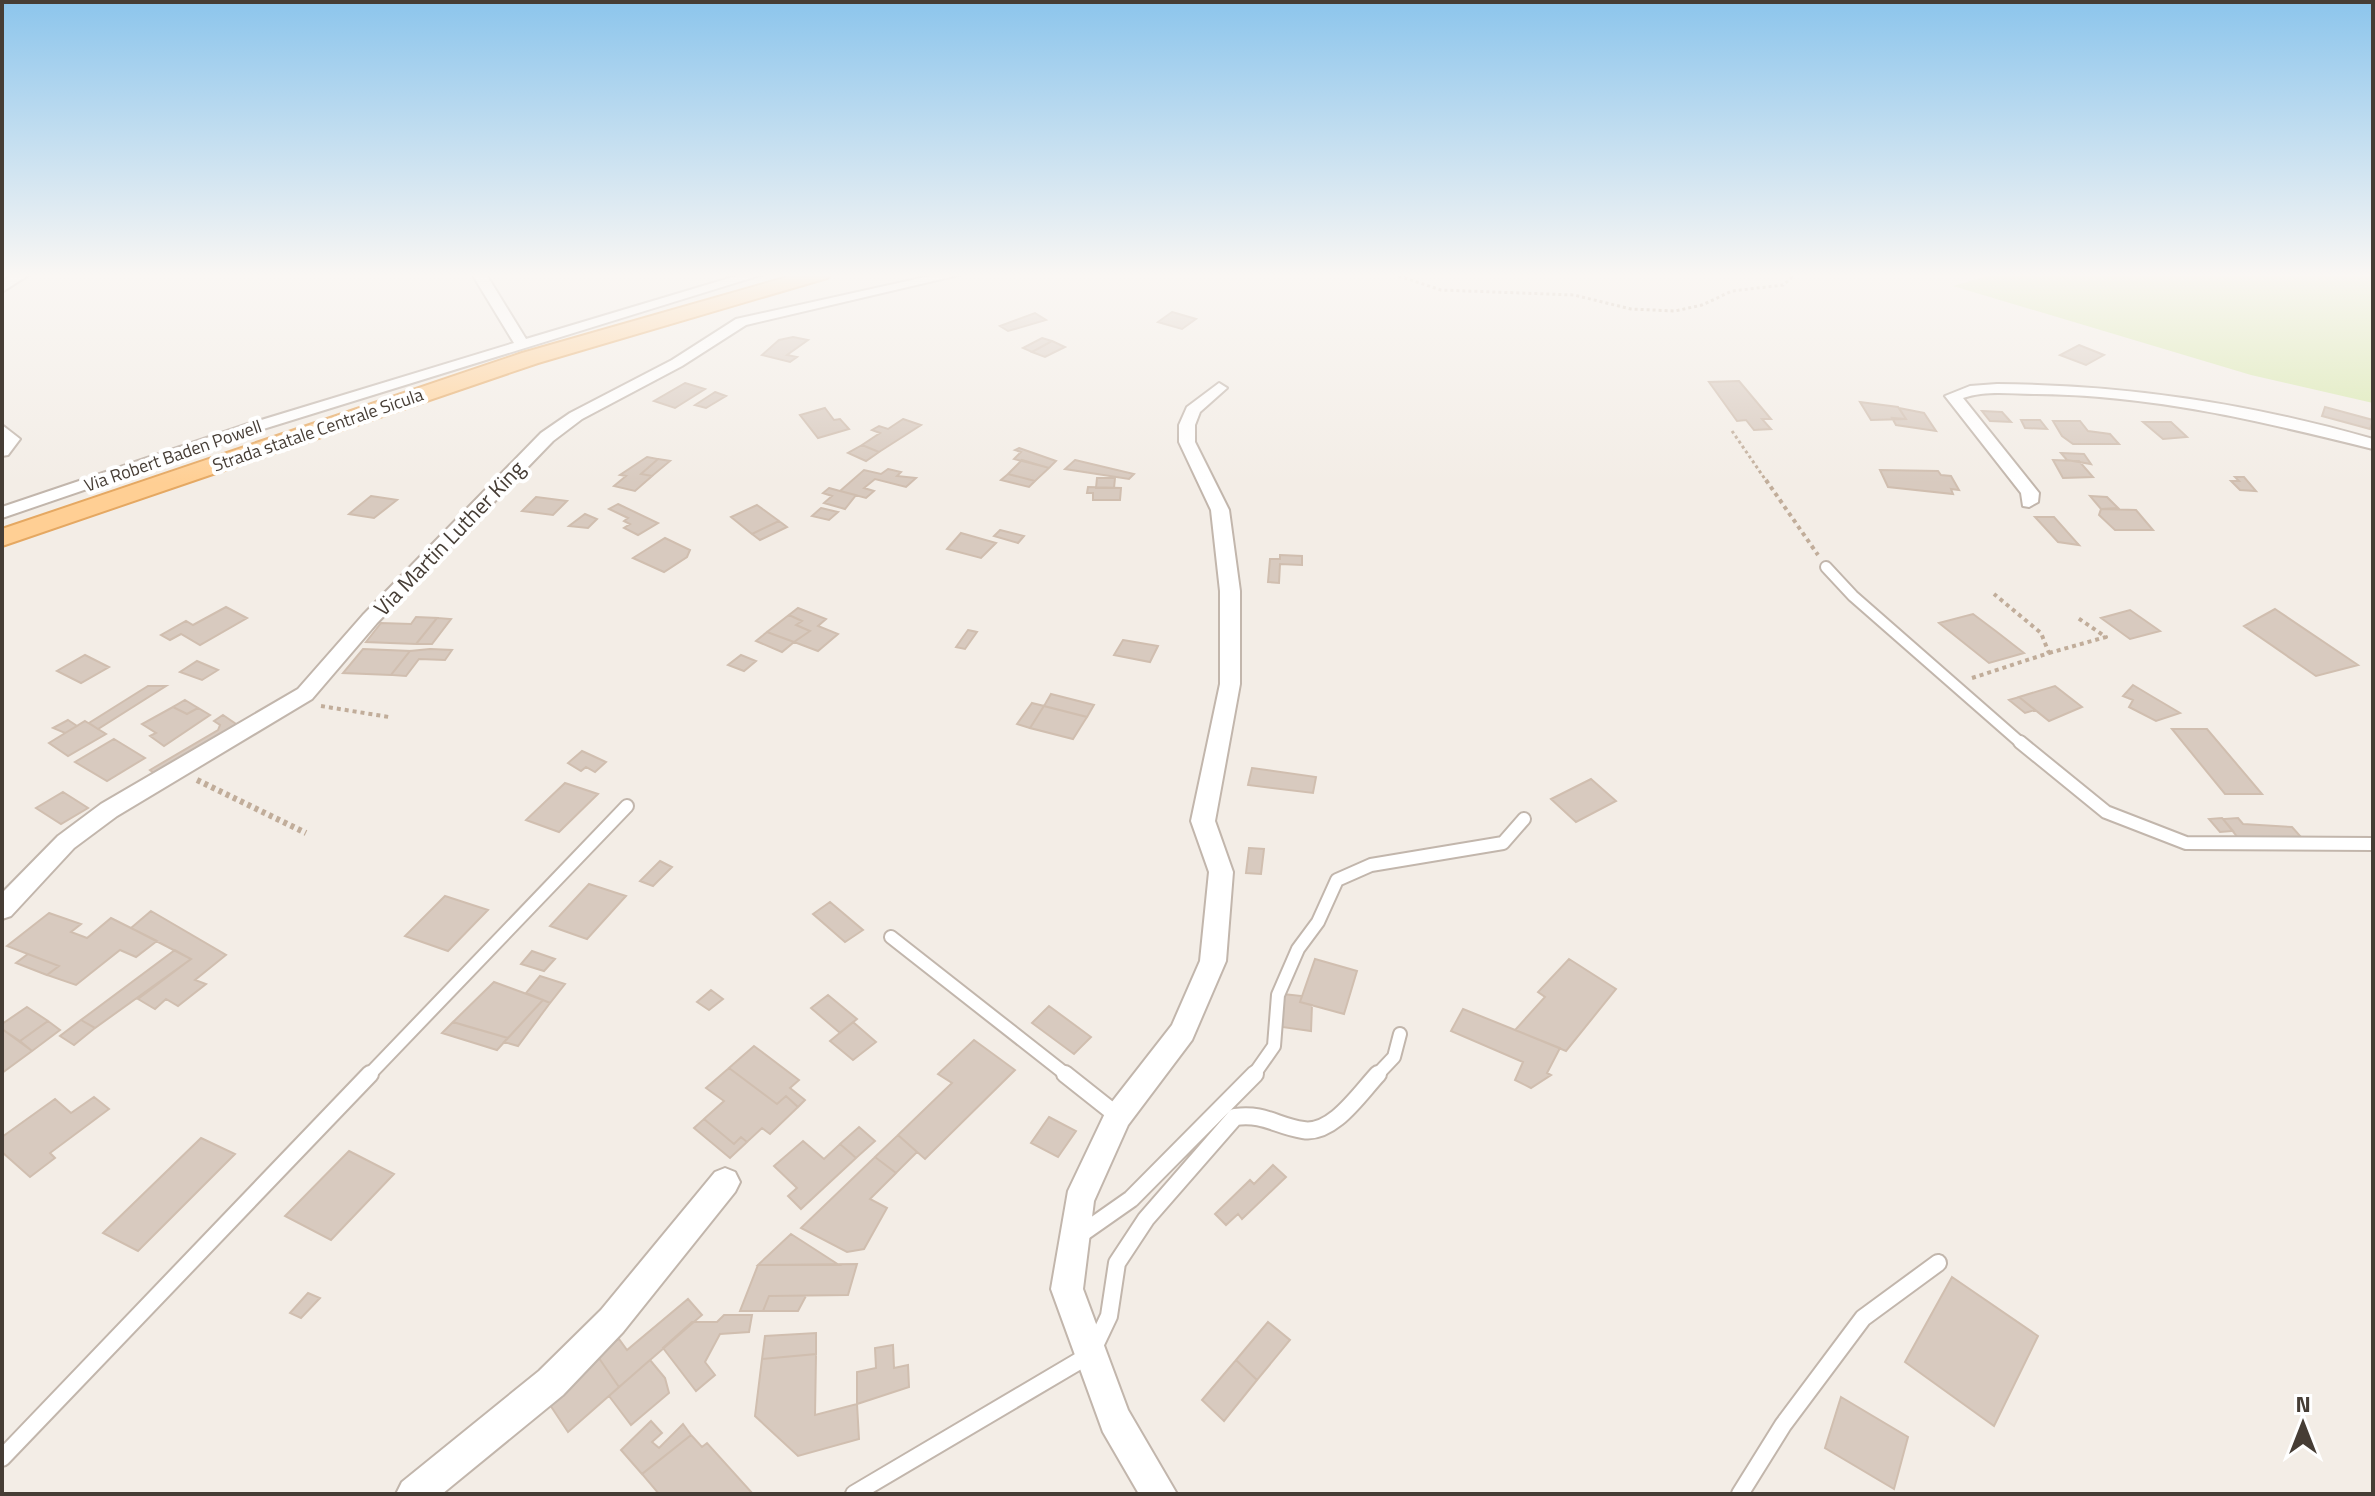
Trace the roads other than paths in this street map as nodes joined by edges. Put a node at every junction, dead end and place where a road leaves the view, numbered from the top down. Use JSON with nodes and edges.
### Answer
{"nodes":[{"id":1,"x":526,"y":344,"type":"edge"},
{"id":2,"x":579,"y":344,"type":"edge"},
{"id":3,"x":707,"y":344,"type":"edge"},
{"id":4,"x":522,"y":345,"type":"joint"},
{"id":5,"x":1219,"y":388,"type":"dead end"},
{"id":6,"x":2,"y":430,"type":"edge"},
{"id":7,"x":2373,"y":444,"type":"edge"},
{"id":8,"x":2,"y":451,"type":"edge"},
{"id":9,"x":2029,"y":502,"type":"dead end"},
{"id":10,"x":2,"y":513,"type":"edge"},
{"id":11,"x":2,"y":538,"type":"edge"},
{"id":12,"x":1826,"y":567,"type":"road end"},
{"id":13,"x":627,"y":806,"type":"dead end"},
{"id":14,"x":1524,"y":819,"type":"dead end"},
{"id":15,"x":2373,"y":844,"type":"edge"},
{"id":16,"x":2,"y":909,"type":"edge"},
{"id":17,"x":891,"y":937,"type":"dead end"},
{"id":18,"x":1400,"y":1034,"type":"dead end"},
{"id":19,"x":1118,"y":1116,"type":"junction"},
{"id":20,"x":725,"y":1182,"type":"dead end"},
{"id":21,"x":1074,"y":1239,"type":"junction"},
{"id":22,"x":1938,"y":1263,"type":"dead end"},
{"id":23,"x":1091,"y":1354,"type":"junction"},
{"id":24,"x":2,"y":1458,"type":"edge"},
{"id":25,"x":414,"y":1494,"type":"edge"},
{"id":26,"x":854,"y":1494,"type":"edge"},
{"id":27,"x":1159,"y":1494,"type":"edge"},
{"id":28,"x":1740,"y":1494,"type":"edge"}],
"edges":[{"from":1,"to":4,"type":"street","name":"Via Robert Baden Powell"},
{"from":2,"to":11,"type":"main road","name":"Strada statale Centrale Sicula"},
{"from":3,"to":16,"type":"street","name":"Via Martin Luther King"},
{"from":4,"to":10,"type":"street","name":"Via Robert Baden Powell"},
{"from":5,"to":19,"type":"street"},
{"from":6,"to":8,"type":"street"},
{"from":7,"to":9,"type":"street"},
{"from":12,"to":15,"type":"lane"},
{"from":13,"to":24,"type":"lane"},
{"from":14,"to":21,"type":"lane"},
{"from":17,"to":19,"type":"lane"},
{"from":18,"to":23,"type":"lane"},
{"from":19,"to":21,"type":"street"},
{"from":20,"to":25,"type":"street"},
{"from":21,"to":23,"type":"street"},
{"from":22,"to":28,"type":"lane"},
{"from":23,"to":26,"type":"lane"},
{"from":23,"to":27,"type":"street"}]}
